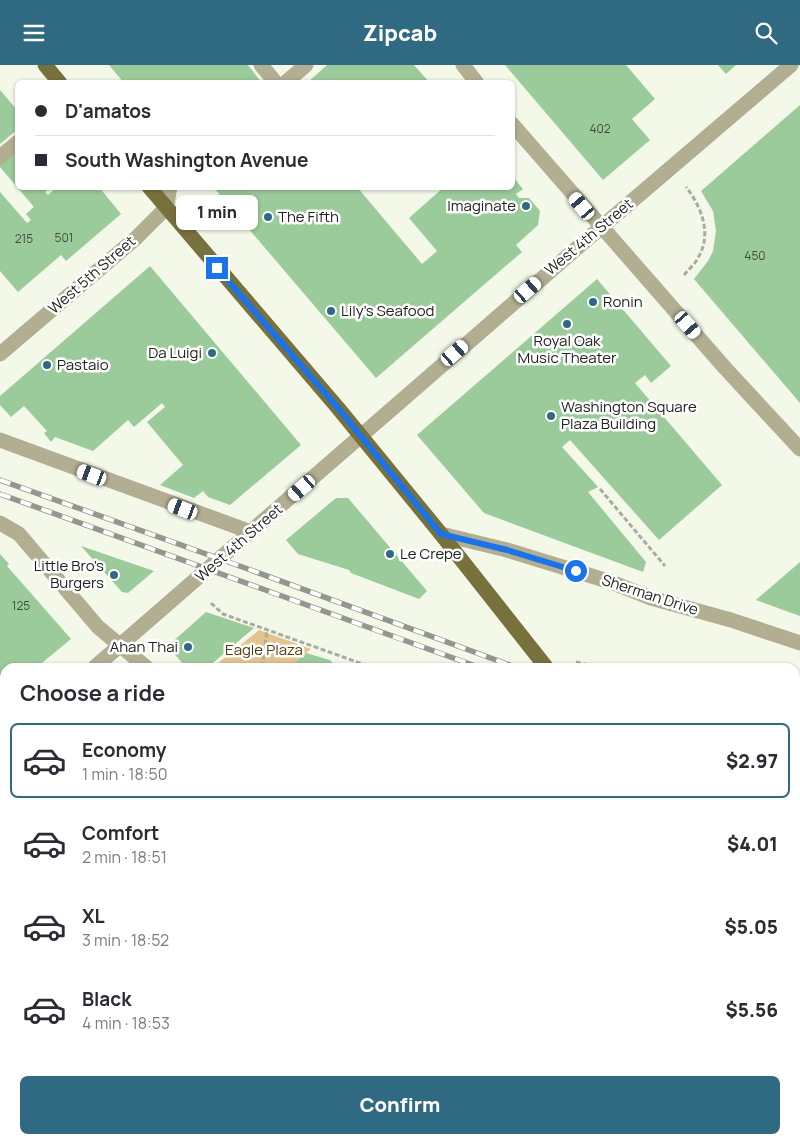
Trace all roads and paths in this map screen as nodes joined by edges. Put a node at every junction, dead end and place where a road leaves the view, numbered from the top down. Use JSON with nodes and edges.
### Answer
{"nodes":[{"id":1,"x":45,"y":65,"type":"edge"},
{"id":2,"x":306,"y":65,"type":"edge"},
{"id":3,"x":791,"y":65,"type":"edge"},
{"id":4,"x":264,"y":66,"type":"edge"},
{"id":5,"x":58,"y":80,"type":"edge"},
{"id":6,"x":274,"y":80,"type":"edge"},
{"id":7,"x":288,"y":80,"type":"edge"},
{"id":8,"x":515,"y":127,"type":"edge"},
{"id":9,"x":15,"y":144,"type":"edge"},
{"id":10,"x":0,"y":157,"type":"edge"},
{"id":11,"x":686,"y":187,"type":"dead end"},
{"id":12,"x":151,"y":190,"type":"edge"},
{"id":13,"x":169,"y":190,"type":"edge"},
{"id":14,"x":166,"y":208,"type":"junction"},
{"id":15,"x":602,"y":227,"type":"junction"},
{"id":16,"x":684,"y":275,"type":"dead end"},
{"id":17,"x":0,"y":354,"type":"edge"},
{"id":18,"x":360,"y":436,"type":"junction"},
{"id":19,"x":0,"y":440,"type":"edge"},
{"id":20,"x":800,"y":449,"type":"edge"},
{"id":21,"x":600,"y":489,"type":"dead end"},
{"id":22,"x":0,"y":523,"type":"edge"},
{"id":23,"x":250,"y":532,"type":"junction"},
{"id":24,"x":441,"y":534,"type":"junction"},
{"id":25,"x":665,"y":566,"type":"dead end"},
{"id":26,"x":211,"y":603,"type":"dead end"},
{"id":27,"x":267,"y":631,"type":"junction"},
{"id":28,"x":800,"y":643,"type":"edge"},
{"id":29,"x":121,"y":645,"type":"junction"},
{"id":30,"x":576,"y":662,"type":"dead end"},
{"id":31,"x":100,"y":663,"type":"edge"},
{"id":32,"x":141,"y":663,"type":"edge"},
{"id":33,"x":263,"y":663,"type":"edge"},
{"id":34,"x":359,"y":663,"type":"edge"},
{"id":35,"x":543,"y":663,"type":"edge"},
{"id":36,"x":580,"y":663,"type":"edge"}],
"edges":[{"from":1,"to":5,"type":"main road"},
{"from":2,"to":7,"type":"street"},
{"from":3,"to":15,"type":"street","name":"West 4th Street"},
{"from":4,"to":6,"type":"street"},
{"from":8,"to":15,"type":"street"},
{"from":9,"to":10,"type":"street"},
{"from":11,"to":16,"type":"path"},
{"from":12,"to":14,"type":"main road"},
{"from":13,"to":14,"type":"street"},
{"from":14,"to":17,"type":"street","name":"West 5th Street"},
{"from":14,"to":18,"type":"main road"},
{"from":15,"to":18,"type":"street","name":"West 4th Street"},
{"from":15,"to":20,"type":"street"},
{"from":18,"to":23,"type":"street","name":"West 4th Street"},
{"from":18,"to":24,"type":"main road"},
{"from":19,"to":23,"type":"street"},
{"from":21,"to":25,"type":"path"},
{"from":22,"to":29,"type":"street"},
{"from":23,"to":29,"type":"street","name":"West 4th Street"},
{"from":24,"to":28,"type":"street","name":"Sherman Drive"},
{"from":24,"to":35,"type":"main road"},
{"from":26,"to":27,"type":"path"},
{"from":27,"to":33,"type":"path"},
{"from":27,"to":34,"type":"path"},
{"from":29,"to":31,"type":"street","name":"West 4th Street"},
{"from":29,"to":32,"type":"street"},
{"from":30,"to":36,"type":"path"}]}
